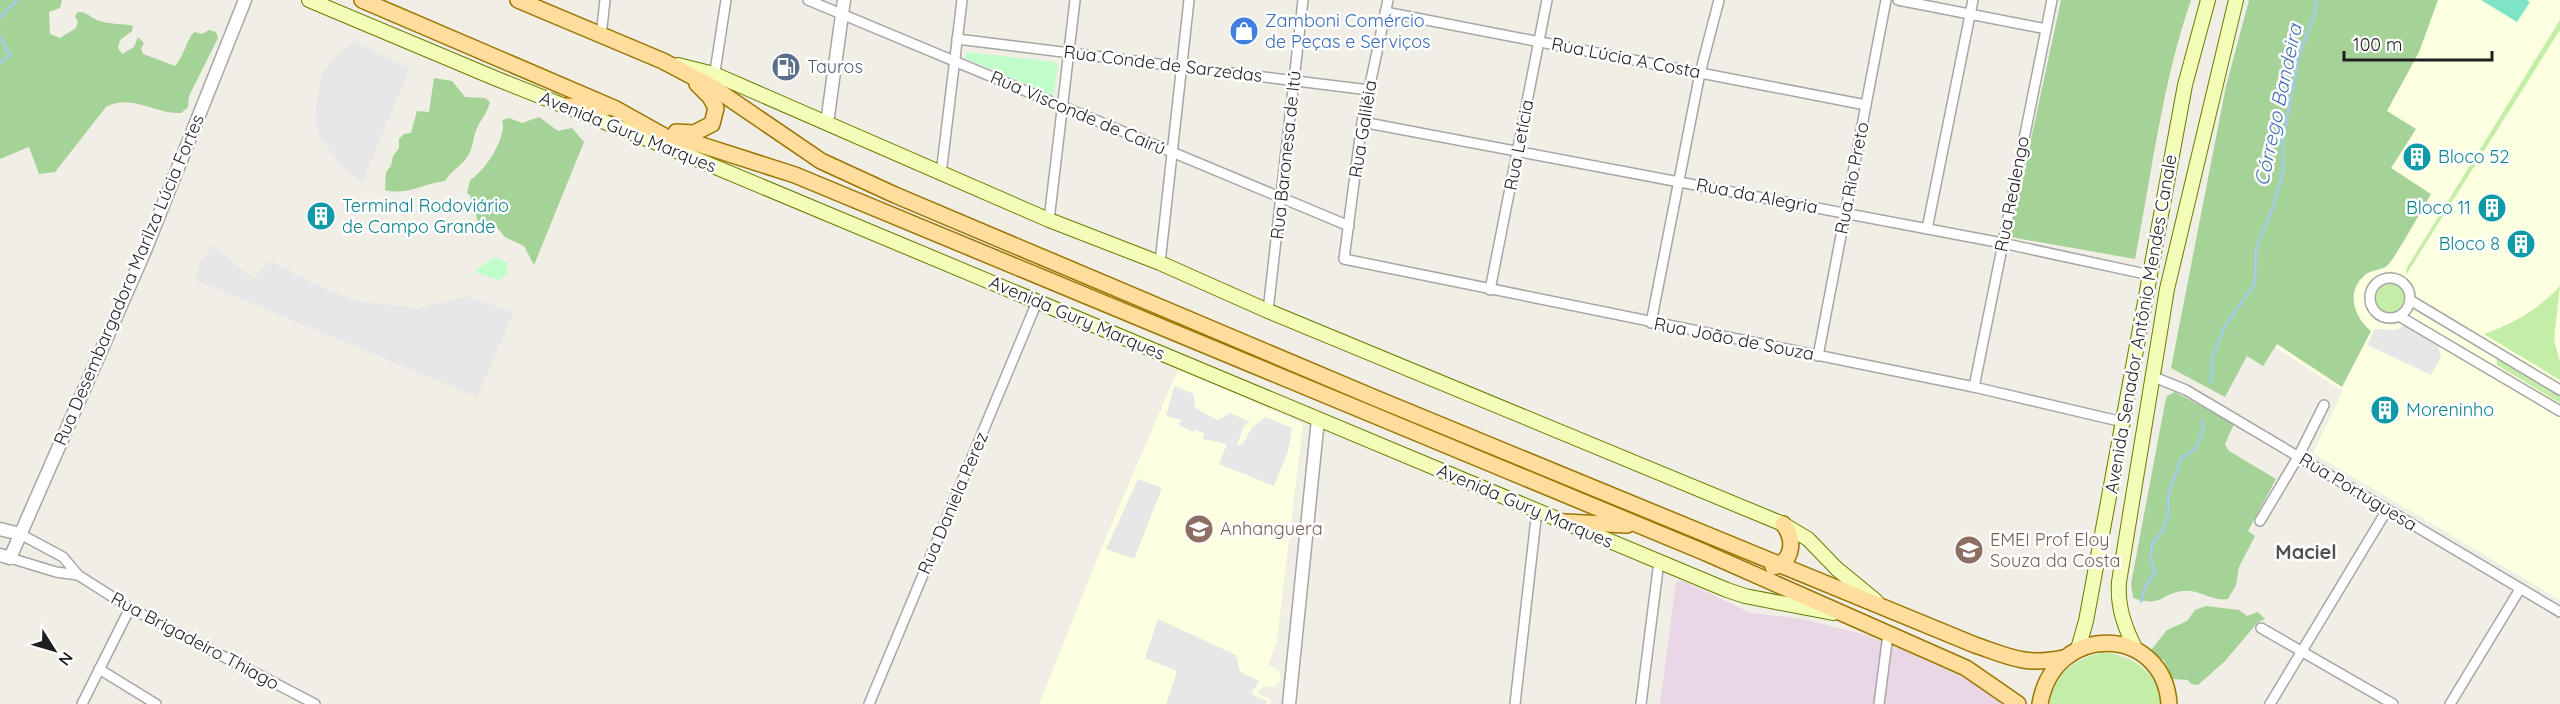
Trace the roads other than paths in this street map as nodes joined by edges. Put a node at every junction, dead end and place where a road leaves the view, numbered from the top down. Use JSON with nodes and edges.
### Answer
{"nodes":[{"id":1,"x":245,"y":0,"type":"edge"},
{"id":2,"x":309,"y":0,"type":"edge"},
{"id":3,"x":362,"y":0,"type":"edge"},
{"id":4,"x":518,"y":0,"type":"edge"},
{"id":5,"x":605,"y":0,"type":"edge"},
{"id":6,"x":726,"y":0,"type":"edge"},
{"id":7,"x":808,"y":0,"type":"edge"},
{"id":8,"x":844,"y":0,"type":"edge"},
{"id":9,"x":962,"y":0,"type":"edge"},
{"id":10,"x":1075,"y":0,"type":"edge"},
{"id":11,"x":1189,"y":0,"type":"edge"},
{"id":12,"x":1303,"y":0,"type":"edge"},
{"id":13,"x":1388,"y":0,"type":"edge"},
{"id":14,"x":1547,"y":0,"type":"edge"},
{"id":15,"x":1719,"y":0,"type":"edge"},
{"id":16,"x":1886,"y":0,"type":"edge"},
{"id":17,"x":1898,"y":0,"type":"edge"},
{"id":18,"x":1973,"y":0,"type":"edge"},
{"id":19,"x":2052,"y":0,"type":"edge"},
{"id":20,"x":2208,"y":0,"type":"edge"},
{"id":21,"x":2236,"y":0,"type":"edge"},
{"id":22,"x":1385,"y":12,"type":"junction"},
{"id":23,"x":1970,"y":14,"type":"junction"},
{"id":24,"x":842,"y":15,"type":"junction"},
{"id":25,"x":2046,"y":29,"type":"junction"},
{"id":26,"x":601,"y":36,"type":"junction"},
{"id":27,"x":957,"y":39,"type":"junction"},
{"id":28,"x":1539,"y":42,"type":"junction"},
{"id":29,"x":1069,"y":52,"type":"junction"},
{"id":30,"x":663,"y":61,"type":"junction"},
{"id":31,"x":954,"y":62,"type":"junction"},
{"id":32,"x":1182,"y":66,"type":"junction"},
{"id":33,"x":1700,"y":73,"type":"junction"},
{"id":34,"x":1294,"y":80,"type":"junction"},
{"id":35,"x":714,"y":81,"type":"junction"},
{"id":36,"x":1369,"y":90,"type":"junction"},
{"id":37,"x":1866,"y":105,"type":"junction"},
{"id":38,"x":567,"y":106,"type":"junction"},
{"id":39,"x":1062,"y":107,"type":"junction"},
{"id":40,"x":716,"y":108,"type":"junction"},
{"id":41,"x":616,"y":109,"type":"junction"},
{"id":42,"x":1362,"y":122,"type":"junction"},
{"id":43,"x":827,"y":123,"type":"junction"},
{"id":44,"x":649,"y":128,"type":"junction"},
{"id":45,"x":666,"y":137,"type":"junction"},
{"id":46,"x":1518,"y":150,"type":"junction"},
{"id":47,"x":677,"y":151,"type":"junction"},
{"id":48,"x":1172,"y":152,"type":"junction"},
{"id":49,"x":940,"y":174,"type":"junction"},
{"id":50,"x":1678,"y":181,"type":"junction"},
{"id":51,"x":1281,"y":197,"type":"junction"},
{"id":52,"x":1845,"y":213,"type":"junction"},
{"id":53,"x":1049,"y":220,"type":"junction"},
{"id":54,"x":1349,"y":226,"type":"junction"},
{"id":55,"x":1927,"y":229,"type":"junction"},
{"id":56,"x":2002,"y":243,"type":"junction"},
{"id":57,"x":1344,"y":259,"type":"joint"},
{"id":58,"x":1160,"y":263,"type":"junction"},
{"id":59,"x":2150,"y":275,"type":"junction"},
{"id":60,"x":2167,"y":289,"type":"junction"},
{"id":61,"x":1490,"y":290,"type":"junction"},
{"id":62,"x":2410,"y":300,"type":"junction"},
{"id":63,"x":1037,"y":302,"type":"junction"},
{"id":64,"x":1269,"y":311,"type":"junction"},
{"id":65,"x":2399,"y":316,"type":"junction"},
{"id":66,"x":1651,"y":322,"type":"junction"},
{"id":67,"x":2140,"y":328,"type":"junction"},
{"id":68,"x":2466,"y":334,"type":"junction"},
{"id":69,"x":2458,"y":350,"type":"junction"},
{"id":70,"x":1818,"y":356,"type":"junction"},
{"id":71,"x":2154,"y":377,"type":"junction"},
{"id":72,"x":1974,"y":387,"type":"junction"},
{"id":73,"x":2560,"y":390,"type":"edge"},
{"id":74,"x":2324,"y":405,"type":"dead end"},
{"id":75,"x":2560,"y":411,"type":"edge"},
{"id":76,"x":1318,"y":419,"type":"junction"},
{"id":77,"x":2123,"y":422,"type":"junction"},
{"id":78,"x":2298,"y":457,"type":"junction"},
{"id":79,"x":1537,"y":510,"type":"junction"},
{"id":80,"x":2387,"y":510,"type":"junction"},
{"id":81,"x":2260,"y":520,"type":"dead end"},
{"id":82,"x":1564,"y":522,"type":"junction"},
{"id":83,"x":1783,"y":524,"type":"junction"},
{"id":84,"x":1638,"y":525,"type":"junction"},
{"id":85,"x":0,"y":529,"type":"edge"},
{"id":86,"x":20,"y":534,"type":"junction"},
{"id":87,"x":1706,"y":553,"type":"junction"},
{"id":88,"x":5,"y":557,"type":"edge"},
{"id":89,"x":1659,"y":561,"type":"junction"},
{"id":90,"x":1780,"y":565,"type":"junction"},
{"id":91,"x":78,"y":575,"type":"junction"},
{"id":92,"x":2520,"y":589,"type":"junction"},
{"id":93,"x":129,"y":608,"type":"junction"},
{"id":94,"x":1885,"y":609,"type":"junction"},
{"id":95,"x":2560,"y":612,"type":"edge"},
{"id":96,"x":1850,"y":616,"type":"junction"},
{"id":97,"x":2261,"y":628,"type":"dead end"},
{"id":98,"x":1888,"y":634,"type":"junction"},
{"id":99,"x":2078,"y":649,"type":"junction"},
{"id":100,"x":2136,"y":650,"type":"junction"},
{"id":101,"x":2301,"y":652,"type":"junction"},
{"id":102,"x":2063,"y":658,"type":"junction"},
{"id":103,"x":99,"y":669,"type":"junction"},
{"id":104,"x":2171,"y":703,"type":"edge"},
{"id":105,"x":82,"y":704,"type":"edge"},
{"id":106,"x":156,"y":704,"type":"edge"},
{"id":107,"x":315,"y":704,"type":"edge"},
{"id":108,"x":869,"y":704,"type":"edge"},
{"id":109,"x":1289,"y":704,"type":"edge"},
{"id":110,"x":1515,"y":704,"type":"edge"},
{"id":111,"x":1641,"y":704,"type":"edge"},
{"id":112,"x":1879,"y":704,"type":"edge"},
{"id":113,"x":2018,"y":704,"type":"edge"},
{"id":114,"x":2040,"y":704,"type":"edge"},
{"id":115,"x":2270,"y":704,"type":"edge"},
{"id":116,"x":2393,"y":704,"type":"edge"},
{"id":117,"x":2451,"y":704,"type":"edge"}],
"edges":[{"from":1,"to":86,"type":"street","name":"Rua Desembargadora Marilza Lúcia Fortes"},
{"from":2,"to":38,"type":"main road","name":"Avenida Gury Marques"},
{"from":3,"to":41,"type":"main road","name":"Avenida Gury Marques"},
{"from":4,"to":26,"type":"main road"},
{"from":5,"to":26,"type":"street"},
{"from":6,"to":35,"type":"street"},
{"from":7,"to":24,"type":"street","name":"Rua Visconde de Cairú"},
{"from":8,"to":24,"type":"street"},
{"from":9,"to":27,"type":"street"},
{"from":10,"to":29,"type":"street"},
{"from":11,"to":32,"type":"street"},
{"from":12,"to":34,"type":"street","name":"Rua Baronesa de Itú"},
{"from":13,"to":22,"type":"street","name":"Rua Galiléia"},
{"from":14,"to":28,"type":"street","name":"Rua Letícia"},
{"from":15,"to":33,"type":"street"},
{"from":16,"to":37,"type":"street","name":"Rua Rio Preto"},
{"from":17,"to":23,"type":"street"},
{"from":18,"to":23,"type":"street"},
{"from":19,"to":25,"type":"street","name":"Rua Realengo"},
{"from":20,"to":59,"type":"main road","name":"Avenida Senador Antônio Mendes Canale"},
{"from":21,"to":60,"type":"main road","name":"Avenida Senador Antônio Mendes Canale"},
{"from":22,"to":28,"type":"street","name":"Rua Lúcia A Costa"},
{"from":22,"to":36,"type":"street","name":"Rua Galiléia"},
{"from":23,"to":25,"type":"street"},
{"from":23,"to":55,"type":"street"},
{"from":24,"to":31,"type":"street","name":"Rua Visconde de Cairú"},
{"from":24,"to":43,"type":"street"},
{"from":25,"to":56,"type":"street","name":"Rua Realengo"},
{"from":26,"to":30,"type":"main road"},
{"from":27,"to":29,"type":"street","name":"Rua Conde de Sarzedas"},
{"from":27,"to":31,"type":"street"},
{"from":28,"to":33,"type":"street","name":"Rua Lúcia A Costa"},
{"from":28,"to":46,"type":"street","name":"Rua Letícia"},
{"from":29,"to":32,"type":"street","name":"Rua Conde de Sarzedas"},
{"from":29,"to":39,"type":"street"},
{"from":30,"to":35,"type":"main road"},
{"from":30,"to":40,"type":"main road"},
{"from":31,"to":39,"type":"street","name":"Rua Visconde de Cairú"},
{"from":31,"to":49,"type":"street"},
{"from":32,"to":34,"type":"street","name":"Rua Conde de Sarzedas"},
{"from":32,"to":48,"type":"street"},
{"from":33,"to":37,"type":"street","name":"Rua Lúcia A Costa"},
{"from":33,"to":50,"type":"street"},
{"from":34,"to":36,"type":"street","name":"Rua Conde de Sarzedas"},
{"from":34,"to":51,"type":"street","name":"Rua Baronesa de Itú"},
{"from":35,"to":40,"type":"street"},
{"from":35,"to":43,"type":"main road"},
{"from":35,"to":90,"type":"main road"},
{"from":36,"to":42,"type":"street","name":"Rua Galiléia"},
{"from":37,"to":52,"type":"street","name":"Rua Rio Preto"},
{"from":38,"to":41,"type":"main road"},
{"from":38,"to":47,"type":"main road","name":"Avenida Gury Marques"},
{"from":39,"to":48,"type":"street","name":"Rua Visconde de Cairú"},
{"from":39,"to":53,"type":"street"},
{"from":40,"to":44,"type":"main road"},
{"from":41,"to":44,"type":"main road","name":"Avenida Gury Marques"},
{"from":42,"to":46,"type":"street","name":"Rua da Alegria"},
{"from":42,"to":54,"type":"street","name":"Rua Galiléia"},
{"from":43,"to":49,"type":"main road"},
{"from":44,"to":45,"type":"main road","name":"Avenida Gury Marques"},
{"from":45,"to":47,"type":"main road"},
{"from":45,"to":84,"type":"main road","name":"Avenida Gury Marques"},
{"from":46,"to":50,"type":"street","name":"Rua da Alegria"},
{"from":46,"to":61,"type":"street","name":"Rua Letícia"},
{"from":47,"to":63,"type":"main road","name":"Avenida Gury Marques"},
{"from":48,"to":51,"type":"street","name":"Rua Visconde de Cairú"},
{"from":48,"to":58,"type":"street"},
{"from":49,"to":53,"type":"main road"},
{"from":50,"to":52,"type":"street","name":"Rua da Alegria"},
{"from":50,"to":66,"type":"street"},
{"from":51,"to":54,"type":"street","name":"Rua Visconde de Cairú"},
{"from":51,"to":64,"type":"street","name":"Rua Baronesa de Itú"},
{"from":52,"to":55,"type":"street","name":"Rua da Alegria"},
{"from":52,"to":70,"type":"street","name":"Rua Rio Preto"},
{"from":53,"to":58,"type":"main road"},
{"from":54,"to":57,"type":"street","name":"Rua Galiléia"},
{"from":55,"to":56,"type":"street","name":"Rua da Alegria"},
{"from":56,"to":59,"type":"street","name":"Rua da Alegria"},
{"from":56,"to":72,"type":"street","name":"Rua Realengo"},
{"from":57,"to":61,"type":"street","name":"Rua João de Souza"},
{"from":58,"to":64,"type":"main road"},
{"from":59,"to":60,"type":"main road"},
{"from":59,"to":67,"type":"main road","name":"Avenida Senador Antônio Mendes Canale"},
{"from":60,"to":71,"type":"main road","name":"Avenida Senador Antônio Mendes Canale"},
{"from":61,"to":66,"type":"street","name":"Rua João de Souza"},
{"from":62,"to":65,"type":"street"},
{"from":62,"to":65,"type":"street"},
{"from":62,"to":68,"type":"street"},
{"from":63,"to":76,"type":"main road","name":"Avenida Gury Marques"},
{"from":63,"to":108,"type":"street","name":"Rua Daniela Perez"},
{"from":64,"to":83,"type":"main road"},
{"from":65,"to":69,"type":"street"},
{"from":66,"to":70,"type":"street","name":"Rua João de Souza"},
{"from":67,"to":71,"type":"main road"},
{"from":67,"to":77,"type":"main road","name":"Avenida Senador Antônio Mendes Canale"},
{"from":68,"to":69,"type":"street"},
{"from":68,"to":73,"type":"street"},
{"from":69,"to":75,"type":"street"},
{"from":70,"to":72,"type":"street","name":"Rua João de Souza"},
{"from":71,"to":78,"type":"street","name":"Rua Portuguesa"},
{"from":71,"to":100,"type":"main road","name":"Avenida Senador Antônio Mendes Canale"},
{"from":72,"to":77,"type":"street","name":"Rua João de Souza"},
{"from":74,"to":78,"type":"street"},
{"from":76,"to":79,"type":"main road","name":"Avenida Gury Marques"},
{"from":76,"to":109,"type":"street"},
{"from":77,"to":99,"type":"main road","name":"Avenida Senador Antônio Mendes Canale"},
{"from":78,"to":80,"type":"street","name":"Rua Portuguesa"},
{"from":78,"to":81,"type":"street"},
{"from":79,"to":82,"type":"main road","name":"Avenida Gury Marques"},
{"from":79,"to":110,"type":"street"},
{"from":80,"to":92,"type":"street","name":"Rua Portuguesa"},
{"from":80,"to":101,"type":"street"},
{"from":82,"to":84,"type":"main road"},
{"from":82,"to":89,"type":"main road","name":"Avenida Gury Marques"},
{"from":83,"to":90,"type":"main road"},
{"from":83,"to":94,"type":"main road"},
{"from":84,"to":87,"type":"main road","name":"Avenida Gury Marques"},
{"from":85,"to":86,"type":"street","name":"Rua Brigadeiro Thiago"},
{"from":86,"to":88,"type":"street","name":"Rua Desembargadora Marilza Lúcia Fortes"},
{"from":86,"to":91,"type":"street","name":"Rua Brigadeiro Thiago"},
{"from":87,"to":90,"type":"main road"},
{"from":87,"to":96,"type":"main road","name":"Avenida Gury Marques"},
{"from":88,"to":91,"type":"street","name":"Rua Brigadeiro Thiago"},
{"from":89,"to":96,"type":"main road","name":"Avenida Gury Marques"},
{"from":89,"to":111,"type":"street"},
{"from":90,"to":94,"type":"main road"},
{"from":91,"to":93,"type":"street","name":"Rua Brigadeiro Thiago"},
{"from":92,"to":95,"type":"street","name":"Rua Portuguesa"},
{"from":92,"to":117,"type":"street"},
{"from":93,"to":103,"type":"street"},
{"from":93,"to":107,"type":"street","name":"Rua Brigadeiro Thiago"},
{"from":94,"to":102,"type":"main road"},
{"from":96,"to":98,"type":"main road","name":"Avenida Gury Marques"},
{"from":97,"to":101,"type":"street"},
{"from":98,"to":112,"type":"street"},
{"from":98,"to":113,"type":"main road","name":"Avenida Gury Marques"},
{"from":99,"to":100,"type":"main road"},
{"from":99,"to":102,"type":"main road"},
{"from":100,"to":104,"type":"main road"},
{"from":101,"to":115,"type":"street"},
{"from":101,"to":116,"type":"street"},
{"from":102,"to":114,"type":"main road"},
{"from":103,"to":105,"type":"street"},
{"from":103,"to":106,"type":"street"}]}
